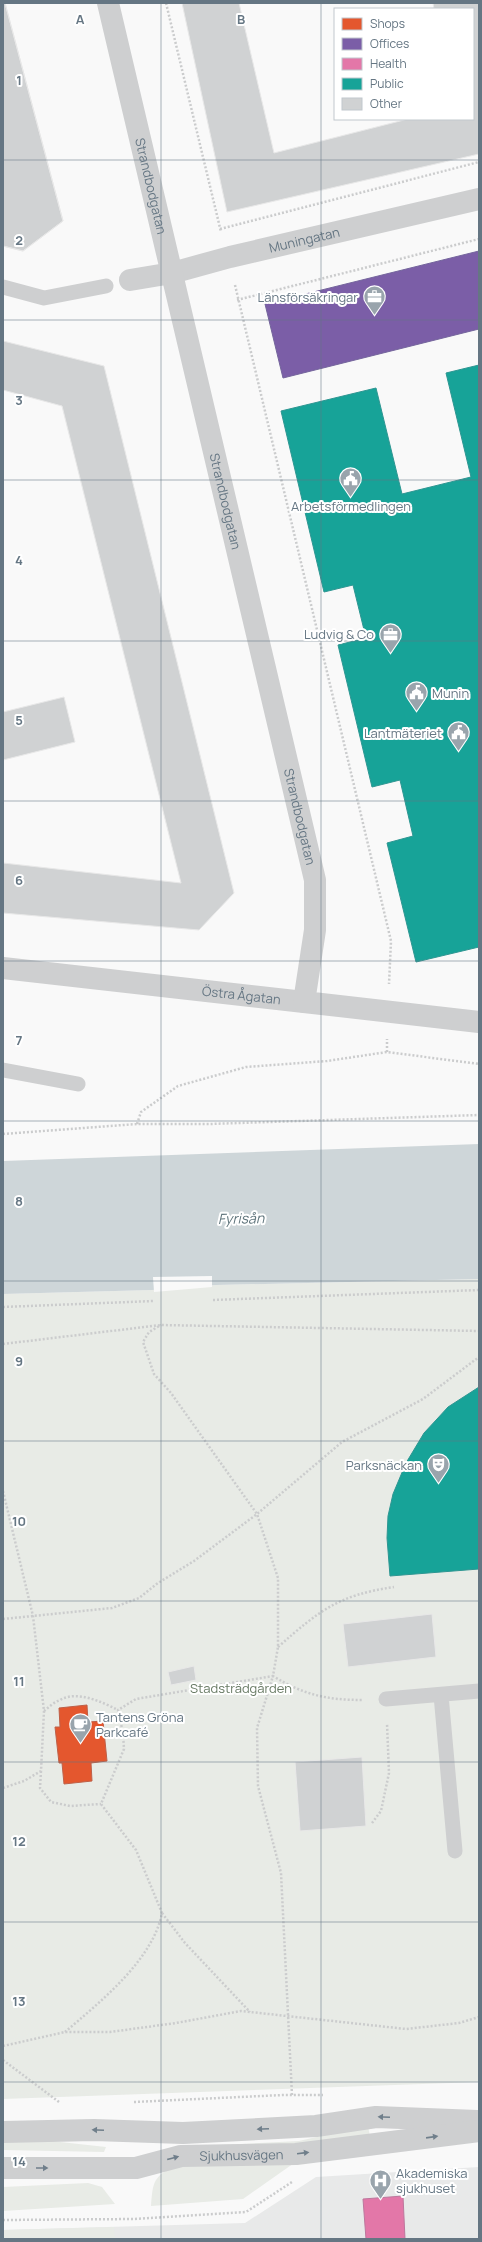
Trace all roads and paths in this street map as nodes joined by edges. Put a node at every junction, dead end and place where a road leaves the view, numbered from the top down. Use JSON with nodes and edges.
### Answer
{"nodes":[{"id":1,"x":108,"y":3,"type":"edge"},
{"id":2,"x":166,"y":3,"type":"edge"},
{"id":3,"x":479,"y":162,"type":"edge"},
{"id":4,"x":479,"y":200,"type":"edge"},
{"id":5,"x":220,"y":229,"type":"junction"},
{"id":6,"x":479,"y":239,"type":"edge"},
{"id":7,"x":230,"y":257,"type":"junction"},
{"id":8,"x":172,"y":272,"type":"junction"},
{"id":9,"x":130,"y":280,"type":"dead end"},
{"id":10,"x":106,"y":286,"type":"dead end"},
{"id":11,"x":3,"y":287,"type":"edge"},
{"id":12,"x":237,"y":300,"type":"junction"},
{"id":13,"x":3,"y":968,"type":"edge"},
{"id":14,"x":304,"y":1002,"type":"junction"},
{"id":15,"x":388,"y":1012,"type":"junction"},
{"id":16,"x":479,"y":1022,"type":"edge"},
{"id":17,"x":387,"y":1052,"type":"junction"},
{"id":18,"x":479,"y":1064,"type":"edge"},
{"id":19,"x":3,"y":1070,"type":"edge"},
{"id":20,"x":78,"y":1084,"type":"dead end"},
{"id":21,"x":479,"y":1115,"type":"edge"},
{"id":22,"x":136,"y":1124,"type":"junction"},
{"id":23,"x":3,"y":1134,"type":"edge"},
{"id":24,"x":479,"y":1290,"type":"edge"},
{"id":25,"x":213,"y":1300,"type":"dead end"},
{"id":26,"x":154,"y":1301,"type":"dead end"},
{"id":27,"x":3,"y":1307,"type":"edge"},
{"id":28,"x":161,"y":1325,"type":"junction"},
{"id":29,"x":479,"y":1331,"type":"edge"},
{"id":30,"x":3,"y":1344,"type":"edge"},
{"id":31,"x":479,"y":1357,"type":"edge"},
{"id":32,"x":3,"y":1492,"type":"edge"},
{"id":33,"x":257,"y":1514,"type":"junction"},
{"id":34,"x":394,"y":1587,"type":"dead end"},
{"id":35,"x":33,"y":1616,"type":"junction"},
{"id":36,"x":3,"y":1619,"type":"edge"},
{"id":37,"x":278,"y":1647,"type":"junction"},
{"id":38,"x":273,"y":1676,"type":"junction"},
{"id":39,"x":479,"y":1691,"type":"edge"},
{"id":40,"x":441,"y":1695,"type":"junction"},
{"id":41,"x":386,"y":1700,"type":"junction"},
{"id":42,"x":118,"y":1710,"type":"junction"},
{"id":43,"x":44,"y":1711,"type":"junction"},
{"id":44,"x":41,"y":1771,"type":"junction"},
{"id":45,"x":3,"y":1788,"type":"edge"},
{"id":46,"x":101,"y":1804,"type":"junction"},
{"id":47,"x":372,"y":1823,"type":"dead end"},
{"id":48,"x":454,"y":1851,"type":"dead end"},
{"id":49,"x":162,"y":1913,"type":"junction"},
{"id":50,"x":250,"y":2012,"type":"junction"},
{"id":51,"x":286,"y":2015,"type":"junction"},
{"id":52,"x":479,"y":2017,"type":"edge"},
{"id":53,"x":65,"y":2032,"type":"junction"},
{"id":54,"x":3,"y":2046,"type":"edge"},
{"id":55,"x":3,"y":2060,"type":"edge"},
{"id":56,"x":292,"y":2095,"type":"junction"},
{"id":57,"x":330,"y":2096,"type":"dead end"},
{"id":58,"x":133,"y":2102,"type":"dead end"},
{"id":59,"x":55,"y":2105,"type":"dead end"},
{"id":60,"x":479,"y":2121,"type":"edge"},
{"id":61,"x":479,"y":2131,"type":"edge"},
{"id":62,"x":3,"y":2132,"type":"edge"},
{"id":63,"x":3,"y":2168,"type":"edge"},
{"id":64,"x":293,"y":2181,"type":"dead end"},
{"id":65,"x":3,"y":2220,"type":"edge"}],
"edges":[{"from":1,"to":8,"type":"street","name":"Strandbodgatan"},
{"from":2,"to":5,"type":"path"},
{"from":3,"to":5,"type":"path"},
{"from":4,"to":7,"type":"street","name":"Muningatan"},
{"from":5,"to":7,"type":"path"},
{"from":6,"to":12,"type":"path"},
{"from":7,"to":8,"type":"street","name":"Muningatan"},
{"from":7,"to":12,"type":"path"},
{"from":8,"to":9,"type":"street","name":"Muningatan"},
{"from":8,"to":14,"type":"street","name":"Strandbodgatan"},
{"from":10,"to":11,"type":"lane"},
{"from":12,"to":15,"type":"path"},
{"from":13,"to":14,"type":"street","name":"Östra Ågatan"},
{"from":14,"to":15,"type":"street","name":"Östra Ågatan"},
{"from":15,"to":16,"type":"street","name":"Östra Ågatan"},
{"from":15,"to":17,"type":"path"},
{"from":17,"to":18,"type":"path"},
{"from":17,"to":22,"type":"path"},
{"from":19,"to":20,"type":"lane"},
{"from":21,"to":22,"type":"path"},
{"from":22,"to":23,"type":"path"},
{"from":24,"to":25,"type":"path"},
{"from":26,"to":27,"type":"path"},
{"from":28,"to":29,"type":"path"},
{"from":28,"to":30,"type":"path"},
{"from":28,"to":33,"type":"path"},
{"from":31,"to":33,"type":"path"},
{"from":32,"to":35,"type":"path"},
{"from":33,"to":35,"type":"path"},
{"from":33,"to":37,"type":"path"},
{"from":34,"to":37,"type":"path"},
{"from":35,"to":36,"type":"path"},
{"from":35,"to":43,"type":"path"},
{"from":37,"to":38,"type":"path"},
{"from":38,"to":41,"type":"path"},
{"from":38,"to":42,"type":"path"},
{"from":38,"to":51,"type":"path"},
{"from":39,"to":40,"type":"lane"},
{"from":40,"to":41,"type":"lane"},
{"from":40,"to":48,"type":"lane"},
{"from":41,"to":47,"type":"path"},
{"from":42,"to":43,"type":"path"},
{"from":42,"to":46,"type":"path"},
{"from":43,"to":44,"type":"path"},
{"from":44,"to":45,"type":"path"},
{"from":44,"to":46,"type":"path"},
{"from":46,"to":49,"type":"path"},
{"from":49,"to":50,"type":"path"},
{"from":49,"to":53,"type":"path"},
{"from":50,"to":51,"type":"path"},
{"from":50,"to":53,"type":"path"},
{"from":51,"to":52,"type":"path"},
{"from":51,"to":56,"type":"path"},
{"from":53,"to":54,"type":"path"},
{"from":55,"to":59,"type":"path"},
{"from":56,"to":57,"type":"path"},
{"from":56,"to":58,"type":"path"},
{"from":60,"to":62,"type":"street","name":"Sjukhusvägen","one_way":true},
{"from":63,"to":61,"type":"street","name":"Sjukhusvägen","one_way":true},
{"from":64,"to":65,"type":"path"}]}
